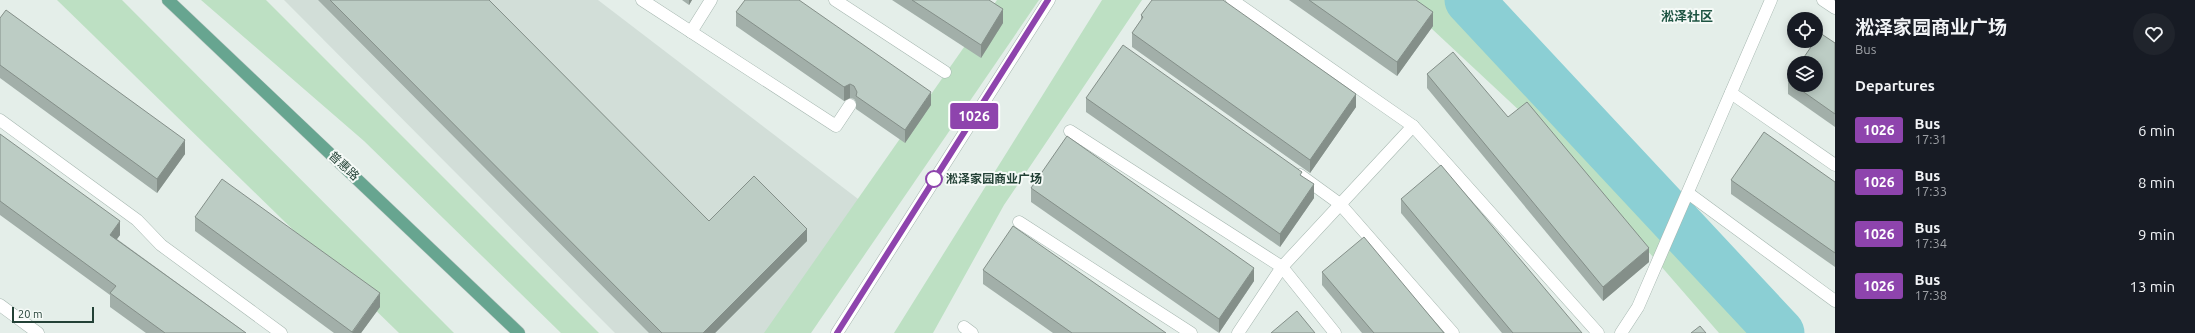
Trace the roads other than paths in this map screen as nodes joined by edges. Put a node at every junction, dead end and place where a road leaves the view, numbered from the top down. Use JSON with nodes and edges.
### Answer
{"nodes":[{"id":1,"x":168,"y":0,"type":"edge"},
{"id":2,"x":642,"y":0,"type":"edge"},
{"id":3,"x":711,"y":0,"type":"edge"},
{"id":4,"x":835,"y":0,"type":"edge"},
{"id":5,"x":1048,"y":0,"type":"edge"},
{"id":6,"x":1232,"y":0,"type":"edge"},
{"id":7,"x":1771,"y":0,"type":"edge"},
{"id":8,"x":1823,"y":0,"type":"edge"},
{"id":9,"x":1835,"y":8,"type":"edge"},
{"id":10,"x":692,"y":32,"type":"junction"},
{"id":11,"x":945,"y":72,"type":"dead end"},
{"id":12,"x":1731,"y":93,"type":"junction"},
{"id":13,"x":850,"y":105,"type":"dead end"},
{"id":14,"x":0,"y":120,"type":"edge"},
{"id":15,"x":1413,"y":126,"type":"junction"},
{"id":16,"x":1070,"y":131,"type":"dead end"},
{"id":17,"x":1835,"y":165,"type":"edge"},
{"id":18,"x":1289,"y":168,"type":"edge"},
{"id":19,"x":1688,"y":193,"type":"junction"},
{"id":20,"x":1340,"y":204,"type":"junction"},
{"id":21,"x":1019,"y":222,"type":"dead end"},
{"id":22,"x":1282,"y":267,"type":"junction"},
{"id":23,"x":1835,"y":301,"type":"edge"},
{"id":24,"x":0,"y":305,"type":"edge"},
{"id":25,"x":38,"y":333,"type":"edge"},
{"id":26,"x":281,"y":333,"type":"edge"},
{"id":27,"x":519,"y":333,"type":"edge"},
{"id":28,"x":837,"y":333,"type":"edge"},
{"id":29,"x":1191,"y":333,"type":"edge"},
{"id":30,"x":1238,"y":333,"type":"edge"},
{"id":31,"x":1335,"y":333,"type":"edge"},
{"id":32,"x":1453,"y":333,"type":"edge"},
{"id":33,"x":1598,"y":333,"type":"edge"},
{"id":34,"x":1621,"y":333,"type":"edge"}],
"edges":[{"from":1,"to":27,"type":"main road","name":"普惠路"},
{"from":2,"to":10,"type":"street"},
{"from":3,"to":10,"type":"street"},
{"from":4,"to":11,"type":"street"},
{"from":5,"to":28,"type":"street"},
{"from":6,"to":15,"type":"street"},
{"from":7,"to":12,"type":"street"},
{"from":8,"to":9,"type":"street"},
{"from":10,"to":13,"type":"street"},
{"from":12,"to":17,"type":"street"},
{"from":12,"to":19,"type":"street"},
{"from":14,"to":26,"type":"street"},
{"from":15,"to":20,"type":"street"},
{"from":15,"to":33,"type":"street"},
{"from":16,"to":22,"type":"street"},
{"from":18,"to":20,"type":"street"},
{"from":19,"to":23,"type":"street"},
{"from":19,"to":34,"type":"street"},
{"from":20,"to":22,"type":"street"},
{"from":20,"to":32,"type":"street"},
{"from":21,"to":29,"type":"street"},
{"from":22,"to":30,"type":"street"},
{"from":22,"to":31,"type":"street"},
{"from":24,"to":25,"type":"street"}]}
